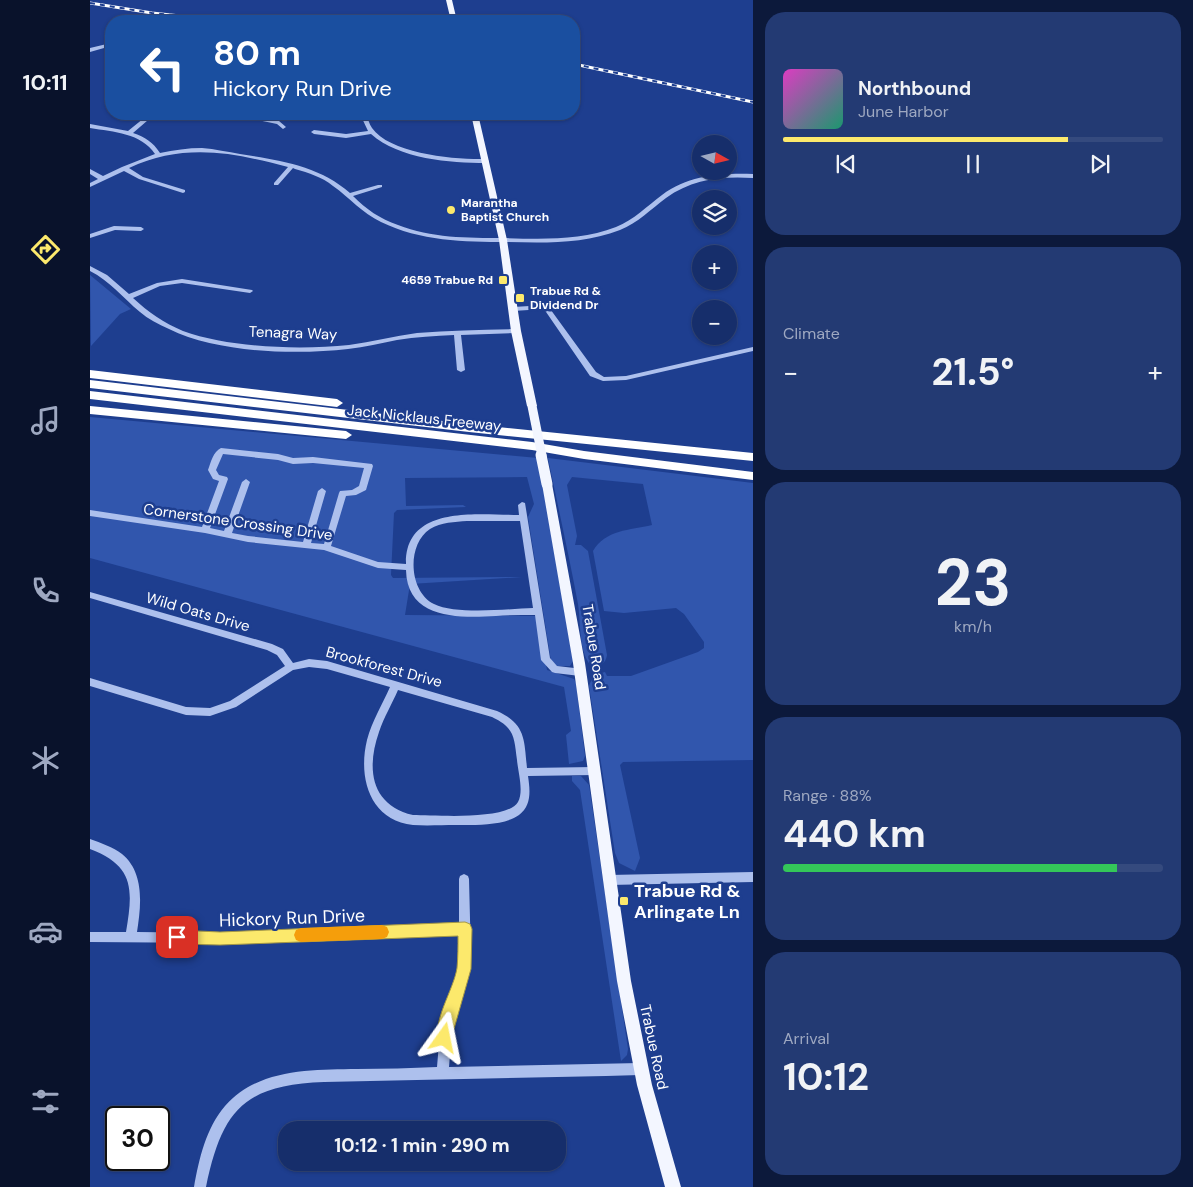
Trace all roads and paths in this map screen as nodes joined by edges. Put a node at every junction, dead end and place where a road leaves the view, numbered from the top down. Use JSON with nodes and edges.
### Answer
{"nodes":[{"id":1,"x":449,"y":0,"type":"edge"},
{"id":2,"x":452,"y":15,"type":"edge"},
{"id":3,"x":105,"y":47,"type":"edge"},
{"id":4,"x":90,"y":50,"type":"edge"},
{"id":5,"x":145,"y":120,"type":"edge"},
{"id":6,"x":260,"y":120,"type":"edge"},
{"id":7,"x":366,"y":120,"type":"edge"},
{"id":8,"x":476,"y":120,"type":"edge"},
{"id":9,"x":90,"y":126,"type":"edge"},
{"id":10,"x":284,"y":127,"type":"dead end"},
{"id":11,"x":314,"y":132,"type":"dead end"},
{"id":12,"x":371,"y":132,"type":"junction"},
{"id":13,"x":128,"y":134,"type":"junction"},
{"id":14,"x":158,"y":154,"type":"junction"},
{"id":15,"x":486,"y":161,"type":"junction"},
{"id":16,"x":291,"y":167,"type":"junction"},
{"id":17,"x":124,"y":168,"type":"junction"},
{"id":18,"x":90,"y":171,"type":"edge"},
{"id":19,"x":753,"y":176,"type":"edge"},
{"id":20,"x":103,"y":179,"type":"junction"},
{"id":21,"x":276,"y":184,"type":"dead end"},
{"id":22,"x":90,"y":185,"type":"edge"},
{"id":23,"x":380,"y":186,"type":"dead end"},
{"id":24,"x":183,"y":191,"type":"dead end"},
{"id":25,"x":348,"y":196,"type":"junction"},
{"id":26,"x":141,"y":229,"type":"dead end"},
{"id":27,"x":90,"y":236,"type":"edge"},
{"id":28,"x":503,"y":240,"type":"junction"},
{"id":29,"x":90,"y":268,"type":"edge"},
{"id":30,"x":250,"y":291,"type":"dead end"},
{"id":31,"x":129,"y":297,"type":"junction"},
{"id":32,"x":513,"y":309,"type":"junction"},
{"id":33,"x":516,"y":331,"type":"junction"},
{"id":34,"x":457,"y":333,"type":"junction"},
{"id":35,"x":753,"y":349,"type":"edge"},
{"id":36,"x":90,"y":366,"type":"edge"},
{"id":37,"x":461,"y":370,"type":"dead end"},
{"id":38,"x":90,"y":374,"type":"edge"},
{"id":39,"x":148,"y":380,"type":"junction"},
{"id":40,"x":90,"y":384,"type":"edge"},
{"id":41,"x":90,"y":395,"type":"edge"},
{"id":42,"x":90,"y":404,"type":"edge"},
{"id":43,"x":90,"y":410,"type":"edge"},
{"id":44,"x":212,"y":422,"type":"junction"},
{"id":45,"x":524,"y":432,"type":"junction"},
{"id":46,"x":584,"y":455,"type":"junction"},
{"id":47,"x":753,"y":457,"type":"edge"},
{"id":48,"x":753,"y":476,"type":"edge"},
{"id":49,"x":246,"y":482,"type":"dead end"},
{"id":50,"x":322,"y":491,"type":"dead end"},
{"id":51,"x":522,"y":505,"type":"dead end"},
{"id":52,"x":90,"y":513,"type":"edge"},
{"id":53,"x":524,"y":518,"type":"junction"},
{"id":54,"x":205,"y":530,"type":"junction"},
{"id":55,"x":227,"y":534,"type":"junction"},
{"id":56,"x":306,"y":545,"type":"junction"},
{"id":57,"x":327,"y":547,"type":"junction"},
{"id":58,"x":410,"y":567,"type":"junction"},
{"id":59,"x":90,"y":594,"type":"edge"},
{"id":60,"x":538,"y":611,"type":"junction"},
{"id":61,"x":291,"y":667,"type":"junction"},
{"id":62,"x":580,"y":672,"type":"junction"},
{"id":63,"x":90,"y":682,"type":"edge"},
{"id":64,"x":396,"y":685,"type":"junction"},
{"id":65,"x":594,"y":771,"type":"junction"},
{"id":66,"x":523,"y":772,"type":"junction"},
{"id":67,"x":90,"y":844,"type":"edge"},
{"id":68,"x":753,"y":877,"type":"edge"},
{"id":69,"x":464,"y":879,"type":"dead end"},
{"id":70,"x":610,"y":880,"type":"junction"},
{"id":71,"x":465,"y":929,"type":"junction"},
{"id":72,"x":131,"y":936,"type":"junction"},
{"id":73,"x":90,"y":937,"type":"edge"},
{"id":74,"x":640,"y":1069,"type":"junction"},
{"id":75,"x":443,"y":1072,"type":"junction"},
{"id":76,"x":262,"y":1085,"type":"joint"},
{"id":77,"x":200,"y":1187,"type":"edge"},
{"id":78,"x":673,"y":1187,"type":"edge"}],
"edges":[{"from":1,"to":2,"type":"main road"},
{"from":3,"to":4,"type":"street"},
{"from":5,"to":13,"type":"street"},
{"from":6,"to":10,"type":"street"},
{"from":7,"to":12,"type":"street"},
{"from":8,"to":15,"type":"main road","name":"Trabue Road"},
{"from":9,"to":13,"type":"street"},
{"from":11,"to":12,"type":"street"},
{"from":12,"to":15,"type":"street"},
{"from":13,"to":14,"type":"street"},
{"from":14,"to":16,"type":"street"},
{"from":14,"to":17,"type":"street"},
{"from":15,"to":28,"type":"main road","name":"Trabue Road"},
{"from":16,"to":21,"type":"street"},
{"from":16,"to":25,"type":"street"},
{"from":17,"to":20,"type":"street"},
{"from":17,"to":24,"type":"street"},
{"from":18,"to":20,"type":"street"},
{"from":19,"to":28,"type":"street"},
{"from":20,"to":22,"type":"street"},
{"from":23,"to":25,"type":"street"},
{"from":25,"to":28,"type":"street"},
{"from":26,"to":27,"type":"street"},
{"from":28,"to":32,"type":"main road","name":"Trabue Road"},
{"from":29,"to":31,"type":"street","name":"Tenagra Way"},
{"from":30,"to":31,"type":"street"},
{"from":31,"to":34,"type":"street","name":"Tenagra Way"},
{"from":32,"to":33,"type":"main road","name":"Trabue Road"},
{"from":32,"to":35,"type":"street"},
{"from":33,"to":34,"type":"street","name":"Tenagra Way"},
{"from":33,"to":62,"type":"main road","name":"Trabue Road","bridge":true},
{"from":34,"to":37,"type":"street"},
{"from":36,"to":39,"type":"highway"},
{"from":38,"to":39,"type":"highway"},
{"from":39,"to":45,"type":"highway"},
{"from":40,"to":45,"type":"highway","name":"Jack Nicklaus Freeway"},
{"from":41,"to":46,"type":"highway","name":"Jack Nicklaus Freeway"},
{"from":42,"to":44,"type":"highway"},
{"from":43,"to":44,"type":"highway"},
{"from":44,"to":46,"type":"highway"},
{"from":45,"to":47,"type":"highway","name":"Jack Nicklaus Freeway"},
{"from":46,"to":48,"type":"highway","name":"Jack Nicklaus Freeway"},
{"from":49,"to":55,"type":"street"},
{"from":50,"to":56,"type":"street"},
{"from":51,"to":53,"type":"street"},
{"from":52,"to":54,"type":"street","name":"Cornerstone Crossing Drive"},
{"from":53,"to":58,"type":"street"},
{"from":53,"to":60,"type":"street"},
{"from":54,"to":55,"type":"street","name":"Cornerstone Crossing Drive"},
{"from":54,"to":57,"type":"street"},
{"from":55,"to":56,"type":"street","name":"Cornerstone Crossing Drive"},
{"from":56,"to":57,"type":"street","name":"Cornerstone Crossing Drive"},
{"from":57,"to":58,"type":"street","name":"Cornerstone Crossing Drive"},
{"from":58,"to":60,"type":"street"},
{"from":59,"to":61,"type":"street","name":"Wild Oats Drive"},
{"from":60,"to":62,"type":"street"},
{"from":61,"to":63,"type":"street","name":"Brookforest Drive"},
{"from":61,"to":64,"type":"street","name":"Brookforest Drive"},
{"from":62,"to":65,"type":"main road","name":"Trabue Road"},
{"from":64,"to":66,"type":"street","name":"Brookforest Drive"},
{"from":64,"to":66,"type":"street"},
{"from":65,"to":66,"type":"street"},
{"from":65,"to":70,"type":"main road","name":"Trabue Road"},
{"from":67,"to":72,"type":"street"},
{"from":68,"to":70,"type":"street"},
{"from":69,"to":71,"type":"street"},
{"from":70,"to":74,"type":"main road","name":"Trabue Road"},
{"from":71,"to":72,"type":"street","name":"Hickory Run Drive"},
{"from":71,"to":75,"type":"street"},
{"from":72,"to":73,"type":"street","name":"Hickory Run Drive"},
{"from":74,"to":75,"type":"street"},
{"from":74,"to":78,"type":"main road","name":"Trabue Road"},
{"from":75,"to":76,"type":"street"},
{"from":76,"to":77,"type":"street"}]}
